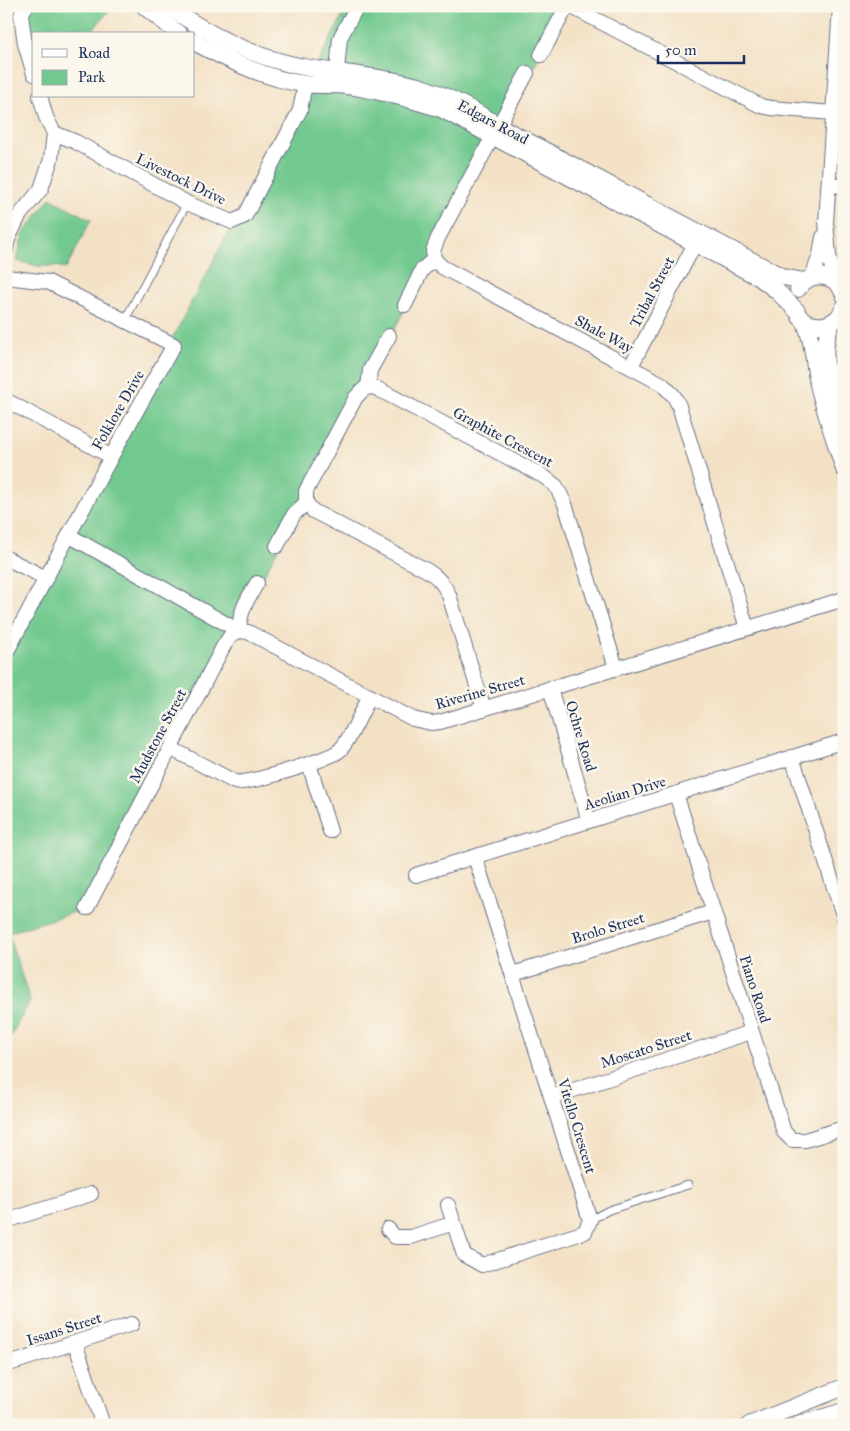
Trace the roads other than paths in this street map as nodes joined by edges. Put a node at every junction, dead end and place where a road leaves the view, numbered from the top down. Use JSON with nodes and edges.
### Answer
{"nodes":[{"id":1,"x":26,"y":6,"type":"edge"},
{"id":2,"x":144,"y":6,"type":"edge"},
{"id":3,"x":168,"y":6,"type":"edge"},
{"id":4,"x":357,"y":6,"type":"edge"},
{"id":5,"x":568,"y":6,"type":"edge"},
{"id":6,"x":840,"y":6,"type":"edge"},
{"id":7,"x":176,"y":32,"type":"edge"},
{"id":8,"x":195,"y":43,"type":"edge"},
{"id":9,"x":841,"y":53,"type":"edge"},
{"id":10,"x":541,"y":55,"type":"dead end"},
{"id":11,"x":32,"y":67,"type":"edge"},
{"id":12,"x":337,"y":71,"type":"junction"},
{"id":13,"x":528,"y":73,"type":"dead end"},
{"id":14,"x":305,"y":84,"type":"junction"},
{"id":15,"x":41,"y":98,"type":"edge"},
{"id":16,"x":834,"y":113,"type":"junction"},
{"id":17,"x":496,"y":131,"type":"junction"},
{"id":18,"x":54,"y":133,"type":"junction"},
{"id":19,"x":829,"y":185,"type":"junction"},
{"id":20,"x":844,"y":186,"type":"edge"},
{"id":21,"x":187,"y":204,"type":"junction"},
{"id":22,"x":826,"y":222,"type":"junction"},
{"id":23,"x":698,"y":238,"type":"junction"},
{"id":24,"x":6,"y":250,"type":"edge"},
{"id":25,"x":434,"y":259,"type":"junction"},
{"id":26,"x":6,"y":277,"type":"edge"},
{"id":27,"x":808,"y":279,"type":"junction"},
{"id":28,"x":839,"y":288,"type":"edge"},
{"id":29,"x":405,"y":305,"type":"dead end"},
{"id":30,"x":800,"y":316,"type":"junction"},
{"id":31,"x":839,"y":316,"type":"edge"},
{"id":32,"x":125,"y":320,"type":"junction"},
{"id":33,"x":389,"y":336,"type":"dead end"},
{"id":34,"x":631,"y":366,"type":"junction"},
{"id":35,"x":368,"y":387,"type":"junction"},
{"id":36,"x":6,"y":403,"type":"edge"},
{"id":37,"x":844,"y":428,"type":"edge"},
{"id":38,"x":110,"y":456,"type":"junction"},
{"id":39,"x":844,"y":469,"type":"edge"},
{"id":40,"x":306,"y":503,"type":"junction"},
{"id":41,"x":70,"y":536,"type":"junction"},
{"id":42,"x":277,"y":546,"type":"dead end"},
{"id":43,"x":6,"y":558,"type":"edge"},
{"id":44,"x":46,"y":578,"type":"junction"},
{"id":45,"x":257,"y":583,"type":"dead end"},
{"id":46,"x":844,"y":599,"type":"edge"},
{"id":47,"x":748,"y":628,"type":"junction"},
{"id":48,"x":239,"y":631,"type":"junction"},
{"id":49,"x":6,"y":653,"type":"edge"},
{"id":50,"x":616,"y":668,"type":"junction"},
{"id":51,"x":550,"y":688,"type":"junction"},
{"id":52,"x":370,"y":696,"type":"junction"},
{"id":53,"x":484,"y":709,"type":"junction"},
{"id":54,"x":844,"y":741,"type":"edge"},
{"id":55,"x":170,"y":748,"type":"junction"},
{"id":56,"x":792,"y":757,"type":"junction"},
{"id":57,"x":309,"y":764,"type":"junction"},
{"id":58,"x":676,"y":794,"type":"junction"},
{"id":59,"x":590,"y":821,"type":"junction"},
{"id":60,"x":330,"y":831,"type":"dead end"},
{"id":61,"x":475,"y":857,"type":"junction"},
{"id":62,"x":416,"y":875,"type":"dead end"},
{"id":63,"x":87,"y":908,"type":"dead end"},
{"id":64,"x":713,"y":912,"type":"junction"},
{"id":65,"x":844,"y":918,"type":"edge"},
{"id":66,"x":513,"y":974,"type":"junction"},
{"id":67,"x":752,"y":1032,"type":"junction"},
{"id":68,"x":552,"y":1097,"type":"junction"},
{"id":69,"x":844,"y":1128,"type":"edge"},
{"id":70,"x":688,"y":1185,"type":"dead end"},
{"id":71,"x":91,"y":1194,"type":"dead end"},
{"id":72,"x":448,"y":1205,"type":"dead end"},
{"id":73,"x":590,"y":1220,"type":"junction"},
{"id":74,"x":6,"y":1221,"type":"edge"},
{"id":75,"x":454,"y":1223,"type":"junction"},
{"id":76,"x":388,"y":1229,"type":"dead end"},
{"id":77,"x":132,"y":1324,"type":"dead end"},
{"id":78,"x":75,"y":1343,"type":"junction"},
{"id":79,"x":6,"y":1365,"type":"edge"},
{"id":80,"x":844,"y":1387,"type":"edge"},
{"id":81,"x":844,"y":1412,"type":"edge"},
{"id":82,"x":103,"y":1425,"type":"edge"},
{"id":83,"x":749,"y":1425,"type":"edge"},
{"id":84,"x":798,"y":1425,"type":"edge"}],
"edges":[{"from":1,"to":11,"type":"street"},
{"from":2,"to":7,"type":"street"},
{"from":3,"to":12,"type":"street","name":"Edgars Road"},
{"from":4,"to":12,"type":"street"},
{"from":5,"to":10,"type":"street"},
{"from":5,"to":16,"type":"street"},
{"from":6,"to":9,"type":"street"},
{"from":8,"to":14,"type":"street","name":"Edgars Road"},
{"from":9,"to":16,"type":"street"},
{"from":12,"to":17,"type":"street","name":"Edgars Road"},
{"from":13,"to":17,"type":"street"},
{"from":14,"to":17,"type":"street","name":"Edgars Road"},
{"from":14,"to":21,"type":"street","name":"Livestock Drive"},
{"from":15,"to":18,"type":"street"},
{"from":16,"to":19,"type":"street"},
{"from":17,"to":23,"type":"street","name":"Edgars Road"},
{"from":17,"to":25,"type":"street"},
{"from":18,"to":21,"type":"street","name":"Livestock Drive"},
{"from":18,"to":24,"type":"street"},
{"from":19,"to":20,"type":"street"},
{"from":19,"to":22,"type":"street"},
{"from":21,"to":32,"type":"lane"},
{"from":22,"to":27,"type":"street"},
{"from":22,"to":28,"type":"street"},
{"from":23,"to":27,"type":"street","name":"Edgars Road"},
{"from":23,"to":30,"type":"street","name":"Edgars Road"},
{"from":23,"to":34,"type":"street","name":"Tribal Street"},
{"from":25,"to":29,"type":"street"},
{"from":25,"to":34,"type":"street","name":"Shale Way"},
{"from":26,"to":32,"type":"street","name":"Folklore Drive"},
{"from":27,"to":28,"type":"street","name":"Edgars Road"},
{"from":27,"to":30,"type":"street"},
{"from":30,"to":31,"type":"street"},
{"from":30,"to":39,"type":"street"},
{"from":31,"to":37,"type":"street"},
{"from":32,"to":38,"type":"street","name":"Folklore Drive"},
{"from":33,"to":35,"type":"street"},
{"from":34,"to":47,"type":"street","name":"Shale Way"},
{"from":35,"to":40,"type":"street"},
{"from":35,"to":50,"type":"street","name":"Graphite Crescent"},
{"from":36,"to":38,"type":"street"},
{"from":38,"to":41,"type":"street","name":"Folklore Drive"},
{"from":40,"to":42,"type":"street"},
{"from":40,"to":53,"type":"street"},
{"from":41,"to":44,"type":"street","name":"Folklore Drive"},
{"from":41,"to":48,"type":"street","name":"Riverine Street"},
{"from":43,"to":44,"type":"street"},
{"from":44,"to":49,"type":"street","name":"Folklore Drive"},
{"from":45,"to":48,"type":"street"},
{"from":46,"to":47,"type":"street","name":"Riverine Street"},
{"from":47,"to":50,"type":"street","name":"Riverine Street"},
{"from":48,"to":52,"type":"street","name":"Riverine Street"},
{"from":48,"to":55,"type":"street","name":"Mudstone Street"},
{"from":50,"to":51,"type":"street","name":"Riverine Street"},
{"from":51,"to":53,"type":"street","name":"Riverine Street"},
{"from":51,"to":59,"type":"street","name":"Ochre Road"},
{"from":52,"to":53,"type":"street","name":"Riverine Street"},
{"from":52,"to":57,"type":"street"},
{"from":54,"to":56,"type":"street","name":"Aeolian Drive"},
{"from":55,"to":57,"type":"street"},
{"from":55,"to":63,"type":"street","name":"Mudstone Street"},
{"from":56,"to":58,"type":"street","name":"Aeolian Drive"},
{"from":56,"to":65,"type":"street"},
{"from":57,"to":60,"type":"street"},
{"from":58,"to":59,"type":"street","name":"Aeolian Drive"},
{"from":58,"to":64,"type":"street","name":"Piano Road"},
{"from":59,"to":61,"type":"street","name":"Aeolian Drive"},
{"from":61,"to":62,"type":"street","name":"Aeolian Drive"},
{"from":61,"to":66,"type":"street","name":"Vitello Crescent"},
{"from":64,"to":66,"type":"street","name":"Brolo Street"},
{"from":64,"to":67,"type":"street","name":"Piano Road"},
{"from":66,"to":68,"type":"street","name":"Vitello Crescent"},
{"from":67,"to":68,"type":"street","name":"Moscato Street"},
{"from":67,"to":69,"type":"street","name":"Piano Road"},
{"from":68,"to":73,"type":"street","name":"Vitello Crescent"},
{"from":70,"to":73,"type":"lane"},
{"from":71,"to":74,"type":"street"},
{"from":72,"to":75,"type":"street"},
{"from":73,"to":75,"type":"street"},
{"from":75,"to":76,"type":"street"},
{"from":77,"to":78,"type":"street","name":"Issans Street"},
{"from":78,"to":79,"type":"street","name":"Issans Street"},
{"from":78,"to":82,"type":"street"},
{"from":80,"to":83,"type":"street"},
{"from":81,"to":84,"type":"street"}]}
